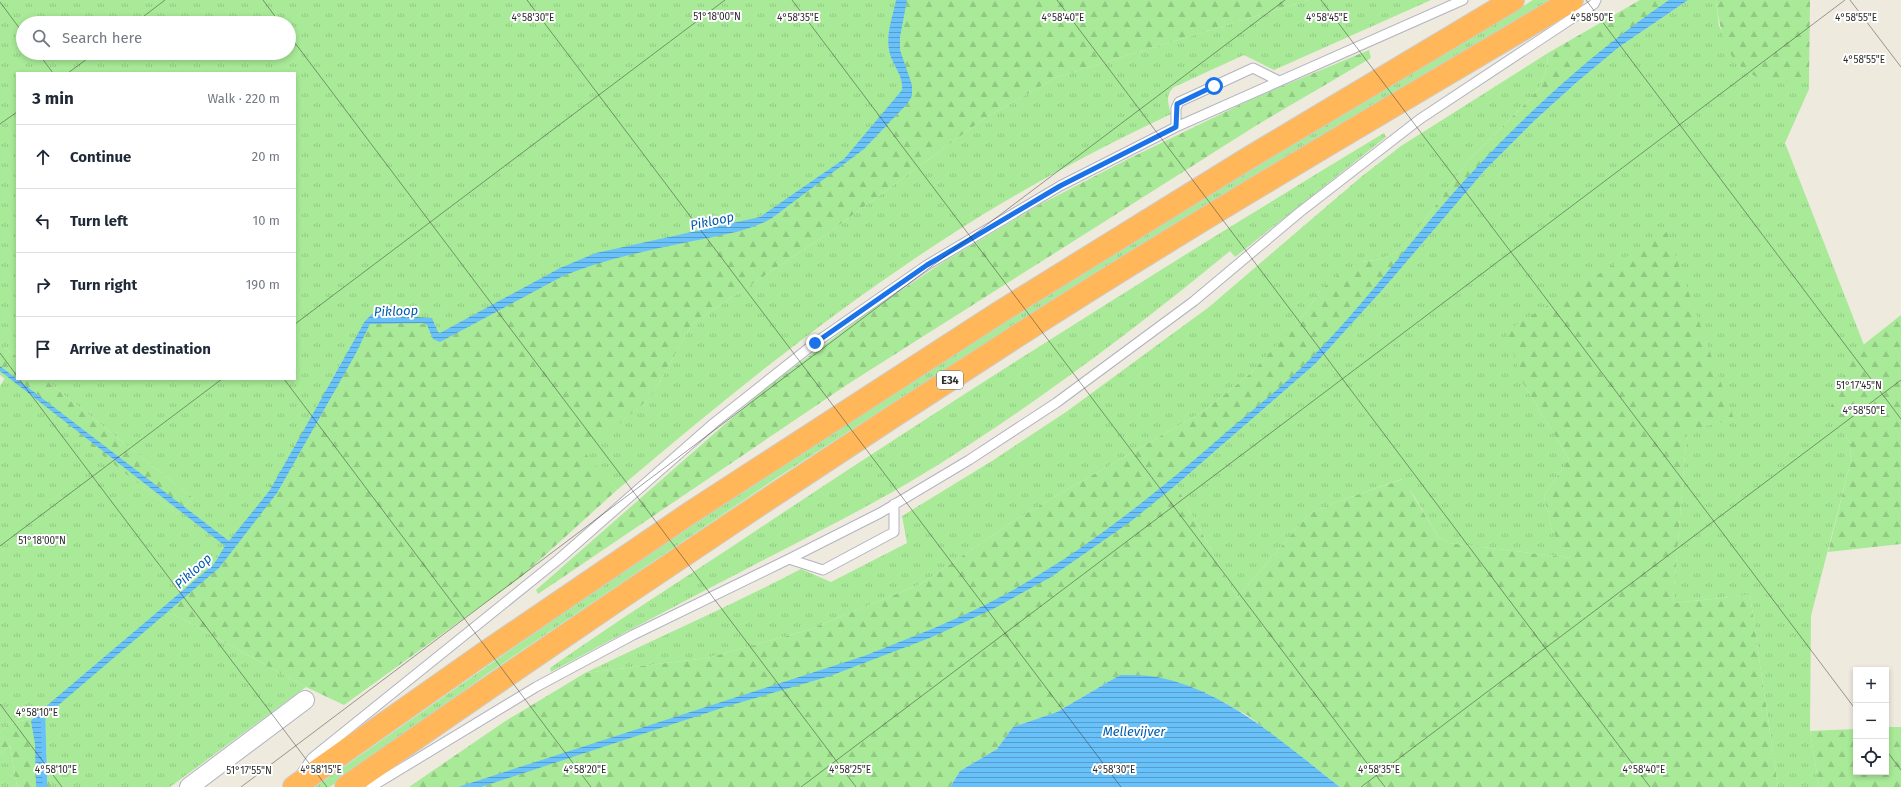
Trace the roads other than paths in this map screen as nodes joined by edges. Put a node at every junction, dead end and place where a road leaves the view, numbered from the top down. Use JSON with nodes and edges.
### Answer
{"nodes":[{"id":1,"x":1463,"y":0,"type":"edge"},
{"id":2,"x":1513,"y":0,"type":"edge"},
{"id":3,"x":1572,"y":0,"type":"edge"},
{"id":4,"x":1596,"y":0,"type":"edge"},
{"id":5,"x":1279,"y":81,"type":"junction"},
{"id":6,"x":1176,"y":127,"type":"junction"},
{"id":7,"x":894,"y":504,"type":"junction"},
{"id":8,"x":789,"y":559,"type":"junction"},
{"id":9,"x":304,"y":700,"type":"dead end"},
{"id":10,"x":189,"y":787,"type":"edge"},
{"id":11,"x":293,"y":787,"type":"edge"},
{"id":12,"x":346,"y":787,"type":"edge"},
{"id":13,"x":371,"y":787,"type":"edge"}],
"edges":[{"from":1,"to":5,"type":"lane"},
{"from":2,"to":11,"type":"highway","number":"E34"},
{"from":3,"to":12,"type":"highway","number":"E34"},
{"from":4,"to":7,"type":"lane"},
{"from":5,"to":6,"type":"lane"},
{"from":5,"to":6,"type":"lane"},
{"from":6,"to":11,"type":"lane"},
{"from":7,"to":8,"type":"lane"},
{"from":7,"to":8,"type":"lane"},
{"from":8,"to":13,"type":"lane"},
{"from":9,"to":10,"type":"street"}]}
